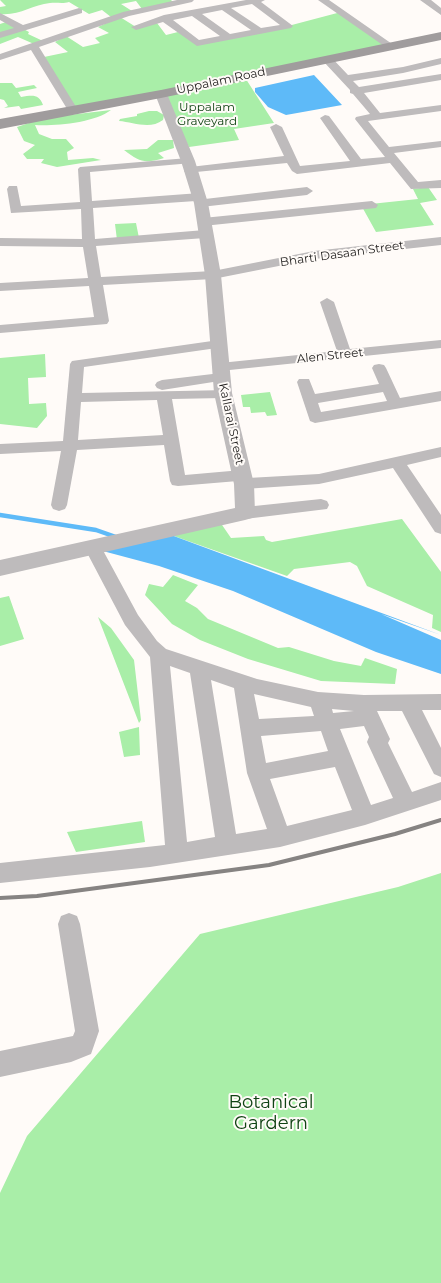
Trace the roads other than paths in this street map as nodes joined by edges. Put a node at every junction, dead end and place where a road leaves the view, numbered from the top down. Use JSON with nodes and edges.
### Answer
{"nodes":[{"id":1,"x":189,"y":0,"type":"edge"},
{"id":2,"x":323,"y":0,"type":"edge"},
{"id":3,"x":425,"y":0,"type":"edge"},
{"id":4,"x":257,"y":1,"type":"edge"},
{"id":5,"x":224,"y":7,"type":"junction"},
{"id":6,"x":143,"y":10,"type":"junction"},
{"id":7,"x":78,"y":11,"type":"dead end"},
{"id":8,"x":441,"y":12,"type":"edge"},
{"id":9,"x":194,"y":13,"type":"junction"},
{"id":10,"x":0,"y":16,"type":"edge"},
{"id":11,"x":161,"y":19,"type":"junction"},
{"id":12,"x":136,"y":27,"type":"dead end"},
{"id":13,"x":22,"y":28,"type":"junction"},
{"id":14,"x":260,"y":32,"type":"junction"},
{"id":15,"x":0,"y":34,"type":"edge"},
{"id":16,"x":441,"y":36,"type":"edge"},
{"id":17,"x":230,"y":38,"type":"junction"},
{"id":18,"x":34,"y":46,"type":"junction"},
{"id":19,"x":390,"y":46,"type":"junction"},
{"id":20,"x":0,"y":57,"type":"edge"},
{"id":21,"x":327,"y":59,"type":"junction"},
{"id":22,"x":441,"y":61,"type":"edge"},
{"id":23,"x":441,"y":77,"type":"edge"},
{"id":24,"x":344,"y":79,"type":"junction"},
{"id":25,"x":441,"y":88,"type":"edge"},
{"id":26,"x":354,"y":91,"type":"junction"},
{"id":27,"x":161,"y":94,"type":"junction"},
{"id":28,"x":363,"y":100,"type":"junction"},
{"id":29,"x":441,"y":108,"type":"edge"},
{"id":30,"x":73,"y":110,"type":"junction"},
{"id":31,"x":376,"y":116,"type":"junction"},
{"id":32,"x":325,"y":118,"type":"dead end"},
{"id":33,"x":0,"y":124,"type":"edge"},
{"id":34,"x":276,"y":127,"type":"dead end"},
{"id":35,"x":441,"y":144,"type":"edge"},
{"id":36,"x":391,"y":155,"type":"junction"},
{"id":37,"x":291,"y":159,"type":"junction"},
{"id":38,"x":358,"y":164,"type":"junction"},
{"id":39,"x":189,"y":166,"type":"junction"},
{"id":40,"x":297,"y":170,"type":"junction"},
{"id":41,"x":441,"y":184,"type":"edge"},
{"id":42,"x":13,"y":189,"type":"dead end"},
{"id":43,"x":307,"y":191,"type":"junction"},
{"id":44,"x":201,"y":200,"type":"junction"},
{"id":45,"x":87,"y":205,"type":"junction"},
{"id":46,"x":372,"y":205,"type":"dead end"},
{"id":47,"x":15,"y":210,"type":"junction"},
{"id":48,"x":316,"y":211,"type":"junction"},
{"id":49,"x":204,"y":228,"type":"junction"},
{"id":50,"x":441,"y":241,"type":"edge"},
{"id":51,"x":0,"y":242,"type":"edge"},
{"id":52,"x":15,"y":242,"type":"junction"},
{"id":53,"x":89,"y":243,"type":"junction"},
{"id":54,"x":213,"y":274,"type":"junction"},
{"id":55,"x":95,"y":281,"type":"junction"},
{"id":56,"x":0,"y":287,"type":"edge"},
{"id":57,"x":327,"y":302,"type":"dead end"},
{"id":58,"x":0,"y":329,"type":"edge"},
{"id":59,"x":218,"y":344,"type":"junction"},
{"id":60,"x":441,"y":344,"type":"edge"},
{"id":61,"x":345,"y":354,"type":"junction"},
{"id":62,"x":379,"y":368,"type":"dead end"},
{"id":63,"x":221,"y":379,"type":"junction"},
{"id":64,"x":304,"y":382,"type":"dead end"},
{"id":65,"x":388,"y":387,"type":"junction"},
{"id":66,"x":164,"y":396,"type":"junction"},
{"id":67,"x":441,"y":396,"type":"edge"},
{"id":68,"x":74,"y":398,"type":"junction"},
{"id":69,"x":310,"y":400,"type":"junction"},
{"id":70,"x":395,"y":404,"type":"junction"},
{"id":71,"x":316,"y":424,"type":"joint"},
{"id":72,"x":172,"y":440,"type":"junction"},
{"id":73,"x":70,"y":447,"type":"junction"},
{"id":74,"x":0,"y":449,"type":"edge"},
{"id":75,"x":441,"y":452,"type":"edge"},
{"id":76,"x":397,"y":462,"type":"junction"},
{"id":77,"x":243,"y":480,"type":"junction"},
{"id":78,"x":59,"y":505,"type":"dead end"},
{"id":79,"x":321,"y":505,"type":"dead end"},
{"id":80,"x":244,"y":513,"type":"junction"},
{"id":81,"x":438,"y":519,"type":"edge"},
{"id":82,"x":95,"y":546,"type":"junction"},
{"id":83,"x":0,"y":568,"type":"edge"},
{"id":84,"x":159,"y":654,"type":"junction"},
{"id":85,"x":199,"y":668,"type":"junction"},
{"id":86,"x":243,"y":683,"type":"junction"},
{"id":87,"x":318,"y":700,"type":"junction"},
{"id":88,"x":408,"y":702,"type":"junction"},
{"id":89,"x":441,"y":702,"type":"edge"},
{"id":90,"x":367,"y":710,"type":"junction"},
{"id":91,"x":326,"y":722,"type":"junction"},
{"id":92,"x":250,"y":728,"type":"junction"},
{"id":93,"x":341,"y":757,"type":"junction"},
{"id":94,"x":439,"y":760,"type":"edge"},
{"id":95,"x":257,"y":773,"type":"junction"},
{"id":96,"x":441,"y":791,"type":"edge"},
{"id":97,"x":406,"y":802,"type":"junction"},
{"id":98,"x":365,"y":816,"type":"junction"},
{"id":99,"x":280,"y":837,"type":"junction"},
{"id":100,"x":227,"y":844,"type":"junction"},
{"id":101,"x":177,"y":853,"type":"junction"},
{"id":102,"x":0,"y":873,"type":"edge"},
{"id":103,"x":69,"y":924,"type":"dead end"},
{"id":104,"x":0,"y":1064,"type":"edge"}],
"edges":[{"from":1,"to":6,"type":"street"},
{"from":2,"to":19,"type":"street"},
{"from":3,"to":8,"type":"street"},
{"from":4,"to":5,"type":"street"},
{"from":4,"to":14,"type":"street"},
{"from":5,"to":9,"type":"street"},
{"from":5,"to":14,"type":"street"},
{"from":6,"to":11,"type":"street"},
{"from":6,"to":18,"type":"street"},
{"from":7,"to":13,"type":"street"},
{"from":9,"to":11,"type":"street"},
{"from":9,"to":17,"type":"street"},
{"from":10,"to":13,"type":"street"},
{"from":11,"to":12,"type":"street"},
{"from":11,"to":17,"type":"street"},
{"from":13,"to":15,"type":"street"},
{"from":14,"to":17,"type":"street"},
{"from":16,"to":19,"type":"main road","name":"Uppalam Road"},
{"from":18,"to":20,"type":"street"},
{"from":18,"to":30,"type":"street"},
{"from":19,"to":21,"type":"main road","name":"Uppalam Road"},
{"from":21,"to":24,"type":"street"},
{"from":21,"to":27,"type":"main road","name":"Uppalam Road"},
{"from":22,"to":24,"type":"street"},
{"from":23,"to":26,"type":"street"},
{"from":24,"to":26,"type":"street"},
{"from":25,"to":28,"type":"street"},
{"from":26,"to":28,"type":"street"},
{"from":27,"to":30,"type":"main road","name":"Uppalam Road"},
{"from":27,"to":39,"type":"street","name":"Kallarai Street"},
{"from":28,"to":31,"type":"street"},
{"from":29,"to":31,"type":"street"},
{"from":30,"to":33,"type":"main road","name":"Uppalam Road"},
{"from":31,"to":36,"type":"street"},
{"from":32,"to":38,"type":"street"},
{"from":34,"to":37,"type":"street"},
{"from":35,"to":36,"type":"street"},
{"from":36,"to":38,"type":"street"},
{"from":36,"to":41,"type":"street"},
{"from":37,"to":39,"type":"street"},
{"from":37,"to":40,"type":"street"},
{"from":38,"to":40,"type":"street"},
{"from":39,"to":44,"type":"street","name":"Kallarai Street"},
{"from":39,"to":45,"type":"street"},
{"from":40,"to":43,"type":"street"},
{"from":42,"to":47,"type":"street"},
{"from":43,"to":44,"type":"street"},
{"from":43,"to":48,"type":"street"},
{"from":44,"to":45,"type":"street"},
{"from":44,"to":49,"type":"street","name":"Kallarai Street"},
{"from":45,"to":47,"type":"street"},
{"from":45,"to":53,"type":"street"},
{"from":46,"to":48,"type":"street"},
{"from":47,"to":52,"type":"street"},
{"from":48,"to":49,"type":"street"},
{"from":49,"to":53,"type":"street"},
{"from":49,"to":54,"type":"street","name":"Kallarai Street"},
{"from":50,"to":54,"type":"street","name":"Bharti Dasaan Street"},
{"from":51,"to":52,"type":"street"},
{"from":52,"to":53,"type":"street"},
{"from":53,"to":55,"type":"street"},
{"from":54,"to":55,"type":"street"},
{"from":54,"to":59,"type":"street","name":"Kallarai Street"},
{"from":55,"to":56,"type":"street"},
{"from":55,"to":58,"type":"street"},
{"from":57,"to":61,"type":"street"},
{"from":59,"to":63,"type":"street","name":"Kallarai Street"},
{"from":59,"to":68,"type":"street"},
{"from":60,"to":61,"type":"street","name":"Alen Street"},
{"from":61,"to":63,"type":"street","name":"Alen Street"},
{"from":62,"to":65,"type":"street"},
{"from":63,"to":66,"type":"street"},
{"from":63,"to":68,"type":"street"},
{"from":63,"to":77,"type":"street","name":"Kallarai Street"},
{"from":64,"to":69,"type":"street"},
{"from":65,"to":69,"type":"street"},
{"from":65,"to":70,"type":"street"},
{"from":66,"to":68,"type":"street"},
{"from":66,"to":72,"type":"street"},
{"from":67,"to":70,"type":"street"},
{"from":68,"to":73,"type":"street"},
{"from":69,"to":71,"type":"street"},
{"from":70,"to":71,"type":"street"},
{"from":72,"to":73,"type":"street"},
{"from":72,"to":77,"type":"street"},
{"from":73,"to":74,"type":"street"},
{"from":73,"to":78,"type":"street"},
{"from":75,"to":76,"type":"street"},
{"from":76,"to":77,"type":"street"},
{"from":76,"to":81,"type":"street"},
{"from":77,"to":80,"type":"street","name":"Kallarai Street"},
{"from":79,"to":80,"type":"street"},
{"from":80,"to":82,"type":"street"},
{"from":82,"to":83,"type":"street"},
{"from":82,"to":84,"type":"street"},
{"from":84,"to":85,"type":"street"},
{"from":84,"to":101,"type":"street"},
{"from":85,"to":86,"type":"street"},
{"from":85,"to":100,"type":"street"},
{"from":86,"to":87,"type":"street"},
{"from":86,"to":92,"type":"street"},
{"from":87,"to":90,"type":"street"},
{"from":87,"to":91,"type":"street"},
{"from":88,"to":89,"type":"street"},
{"from":88,"to":90,"type":"street"},
{"from":88,"to":94,"type":"street"},
{"from":90,"to":91,"type":"street"},
{"from":90,"to":97,"type":"street"},
{"from":91,"to":92,"type":"street"},
{"from":91,"to":93,"type":"street"},
{"from":92,"to":95,"type":"street"},
{"from":93,"to":95,"type":"street"},
{"from":93,"to":98,"type":"street"},
{"from":95,"to":99,"type":"street"},
{"from":96,"to":97,"type":"street"},
{"from":97,"to":98,"type":"street"},
{"from":98,"to":99,"type":"street"},
{"from":99,"to":100,"type":"street"},
{"from":100,"to":101,"type":"street"},
{"from":101,"to":102,"type":"street"},
{"from":103,"to":104,"type":"street"}]}
